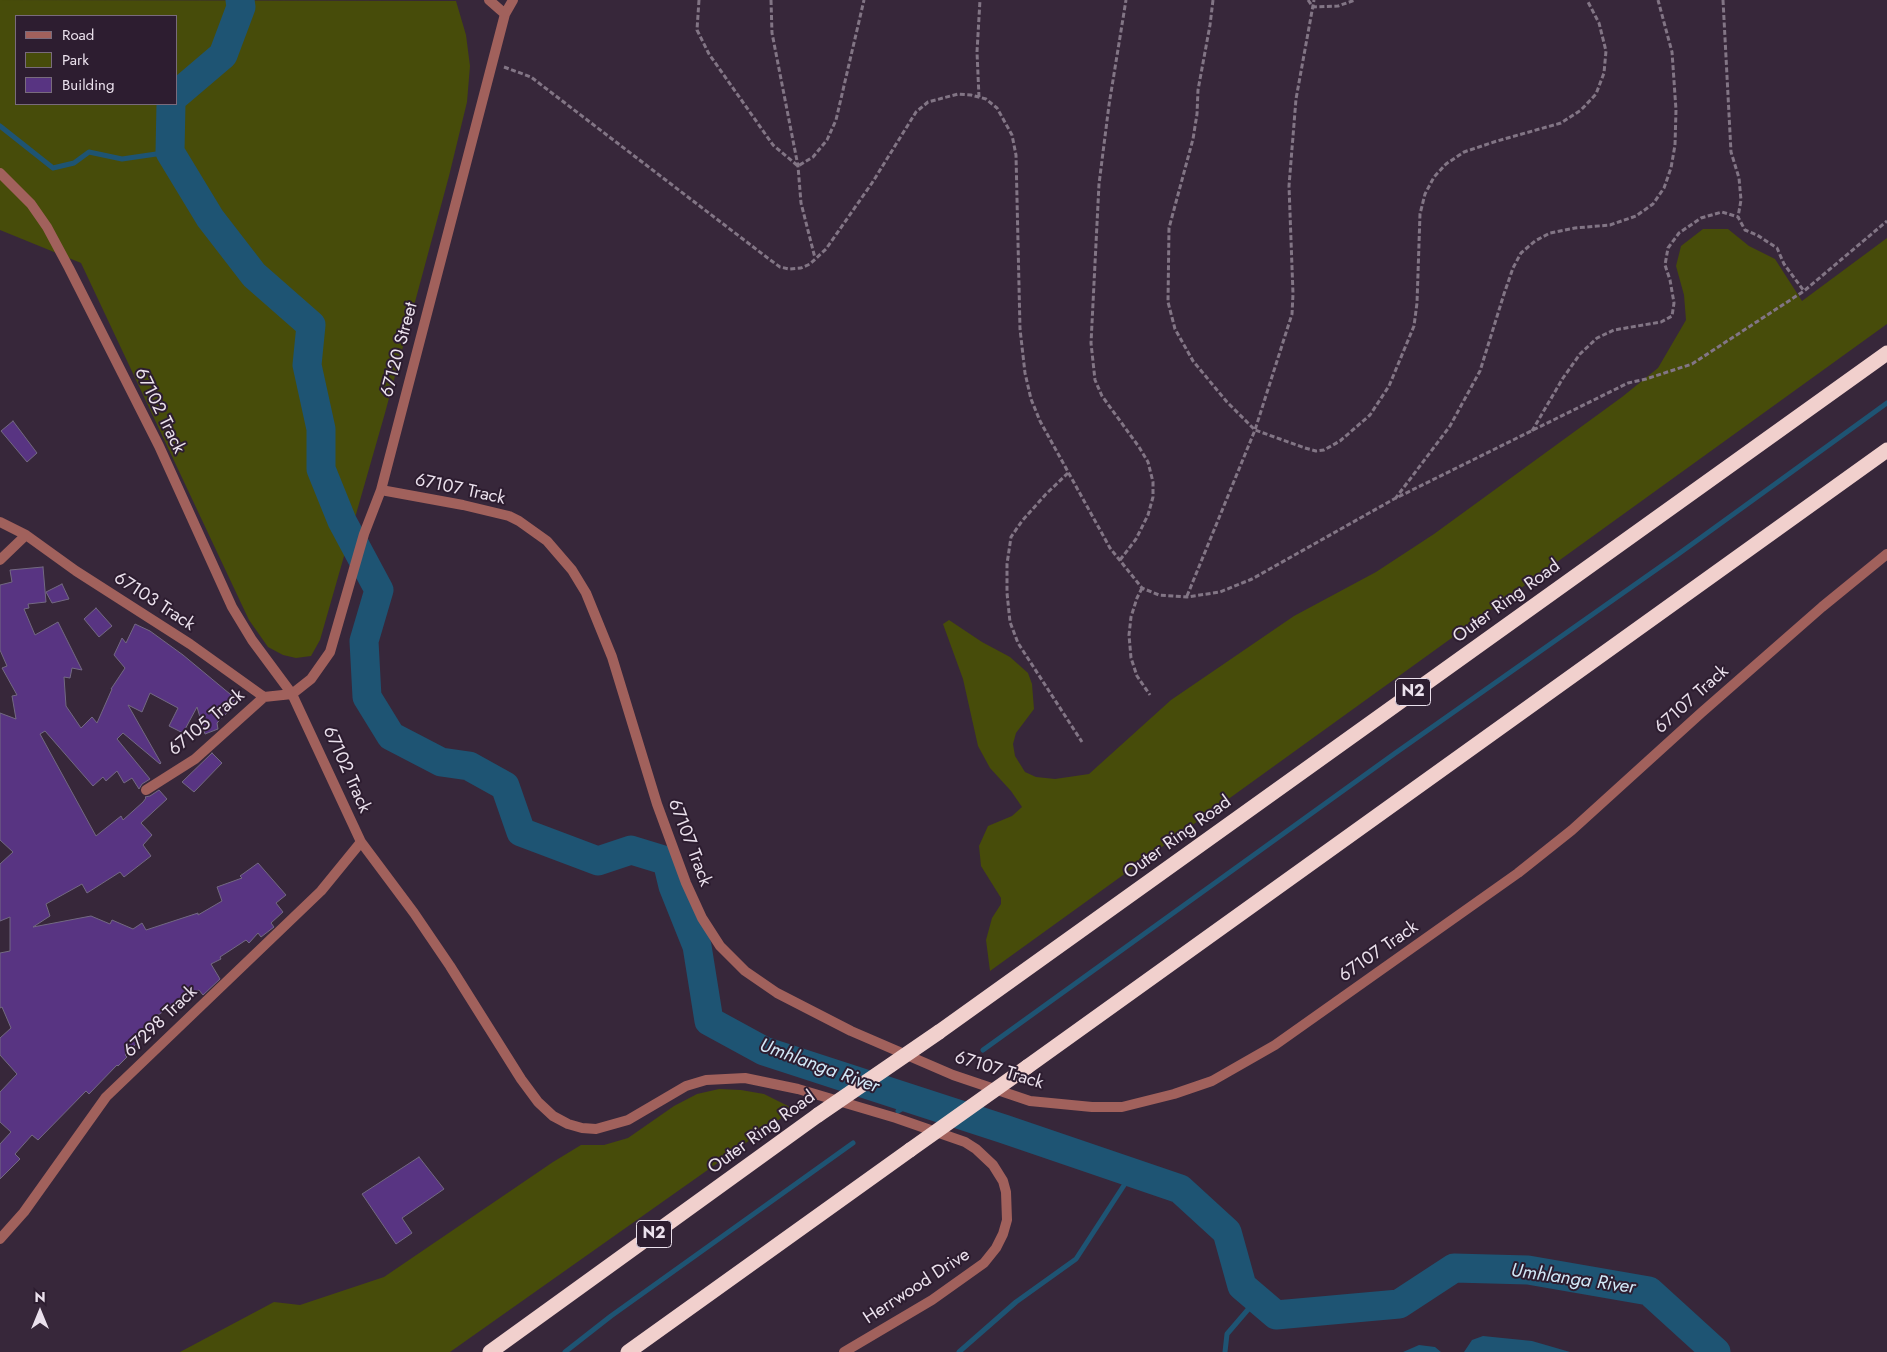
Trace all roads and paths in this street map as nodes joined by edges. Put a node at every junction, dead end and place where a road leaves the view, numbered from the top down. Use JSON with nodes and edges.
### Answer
{"nodes":[{"id":1,"x":489,"y":0,"type":"edge"},
{"id":2,"x":513,"y":0,"type":"edge"},
{"id":3,"x":699,"y":0,"type":"edge"},
{"id":4,"x":771,"y":0,"type":"edge"},
{"id":5,"x":864,"y":0,"type":"edge"},
{"id":6,"x":980,"y":0,"type":"edge"},
{"id":7,"x":1126,"y":0,"type":"edge"},
{"id":8,"x":1213,"y":0,"type":"edge"},
{"id":9,"x":1308,"y":0,"type":"edge"},
{"id":10,"x":1314,"y":0,"type":"edge"},
{"id":11,"x":1355,"y":0,"type":"edge"},
{"id":12,"x":1587,"y":0,"type":"edge"},
{"id":13,"x":1658,"y":0,"type":"edge"},
{"id":14,"x":1722,"y":0,"type":"edge"},
{"id":15,"x":1313,"y":7,"type":"junction"},
{"id":16,"x":505,"y":14,"type":"junction"},
{"id":17,"x":492,"y":62,"type":"junction"},
{"id":18,"x":980,"y":97,"type":"junction"},
{"id":19,"x":798,"y":166,"type":"junction"},
{"id":20,"x":0,"y":173,"type":"edge"},
{"id":21,"x":1738,"y":217,"type":"junction"},
{"id":22,"x":1887,"y":221,"type":"edge"},
{"id":23,"x":815,"y":259,"type":"junction"},
{"id":24,"x":1804,"y":291,"type":"junction"},
{"id":25,"x":1887,"y":353,"type":"edge"},
{"id":26,"x":1256,"y":430,"type":"junction"},
{"id":27,"x":1532,"y":431,"type":"junction"},
{"id":28,"x":1887,"y":450,"type":"edge"},
{"id":29,"x":1068,"y":473,"type":"junction"},
{"id":30,"x":381,"y":490,"type":"junction"},
{"id":31,"x":1394,"y":499,"type":"junction"},
{"id":32,"x":0,"y":522,"type":"edge"},
{"id":33,"x":26,"y":535,"type":"junction"},
{"id":34,"x":1887,"y":554,"type":"edge"},
{"id":35,"x":0,"y":560,"type":"edge"},
{"id":36,"x":1120,"y":560,"type":"junction"},
{"id":37,"x":1142,"y":588,"type":"junction"},
{"id":38,"x":1187,"y":597,"type":"junction"},
{"id":39,"x":292,"y":694,"type":"junction"},
{"id":40,"x":1150,"y":695,"type":"dead end"},
{"id":41,"x":264,"y":697,"type":"junction"},
{"id":42,"x":1082,"y":742,"type":"dead end"},
{"id":43,"x":146,"y":790,"type":"dead end"},
{"id":44,"x":361,"y":842,"type":"junction"},
{"id":45,"x":996,"y":1089,"type":"junction"},
{"id":46,"x":821,"y":1095,"type":"joint"},
{"id":47,"x":0,"y":1239,"type":"edge"},
{"id":48,"x":490,"y":1352,"type":"edge"},
{"id":49,"x":628,"y":1352,"type":"edge"},
{"id":50,"x":844,"y":1352,"type":"edge"}],
"edges":[{"from":1,"to":16,"type":"street"},
{"from":2,"to":16,"type":"street","name":"67120 Street"},
{"from":3,"to":19,"type":"path"},
{"from":4,"to":19,"type":"path"},
{"from":5,"to":19,"type":"path"},
{"from":6,"to":18,"type":"path"},
{"from":7,"to":36,"type":"path"},
{"from":8,"to":26,"type":"path"},
{"from":9,"to":15,"type":"path"},
{"from":10,"to":15,"type":"path"},
{"from":11,"to":15,"type":"path"},
{"from":12,"to":26,"type":"path"},
{"from":13,"to":31,"type":"path"},
{"from":14,"to":21,"type":"path"},
{"from":15,"to":26,"type":"path"},
{"from":16,"to":17,"type":"street","name":"67120 Street"},
{"from":17,"to":23,"type":"path"},
{"from":17,"to":30,"type":"street","name":"67120 Street"},
{"from":18,"to":23,"type":"path"},
{"from":18,"to":29,"type":"path"},
{"from":19,"to":23,"type":"path"},
{"from":20,"to":39,"type":"street","name":"67102 Track"},
{"from":21,"to":24,"type":"path"},
{"from":21,"to":27,"type":"path"},
{"from":22,"to":24,"type":"path"},
{"from":24,"to":27,"type":"path"},
{"from":25,"to":48,"type":"highway","name":"Outer Ring Road","number":"N2","bridge":true},
{"from":26,"to":38,"type":"path"},
{"from":27,"to":31,"type":"path"},
{"from":28,"to":45,"type":"highway","bridge":true},
{"from":29,"to":36,"type":"path"},
{"from":29,"to":42,"type":"path"},
{"from":30,"to":39,"type":"street","name":"67120 Street"},
{"from":30,"to":45,"type":"street","name":"67107 Track"},
{"from":31,"to":38,"type":"path"},
{"from":32,"to":33,"type":"street","name":"67103 Track"},
{"from":33,"to":35,"type":"street"},
{"from":33,"to":41,"type":"street","name":"67103 Track"},
{"from":34,"to":45,"type":"street","name":"67107 Track"},
{"from":36,"to":37,"type":"path"},
{"from":37,"to":38,"type":"path"},
{"from":37,"to":40,"type":"path"},
{"from":39,"to":41,"type":"street"},
{"from":39,"to":44,"type":"street","name":"67102 Track"},
{"from":41,"to":43,"type":"street","name":"67105 Track"},
{"from":44,"to":46,"type":"street","name":"67102 Track"},
{"from":44,"to":47,"type":"street","name":"67298 Track"},
{"from":45,"to":49,"type":"highway","bridge":true},
{"from":46,"to":50,"type":"street","name":"Herrwood Drive"}]}
